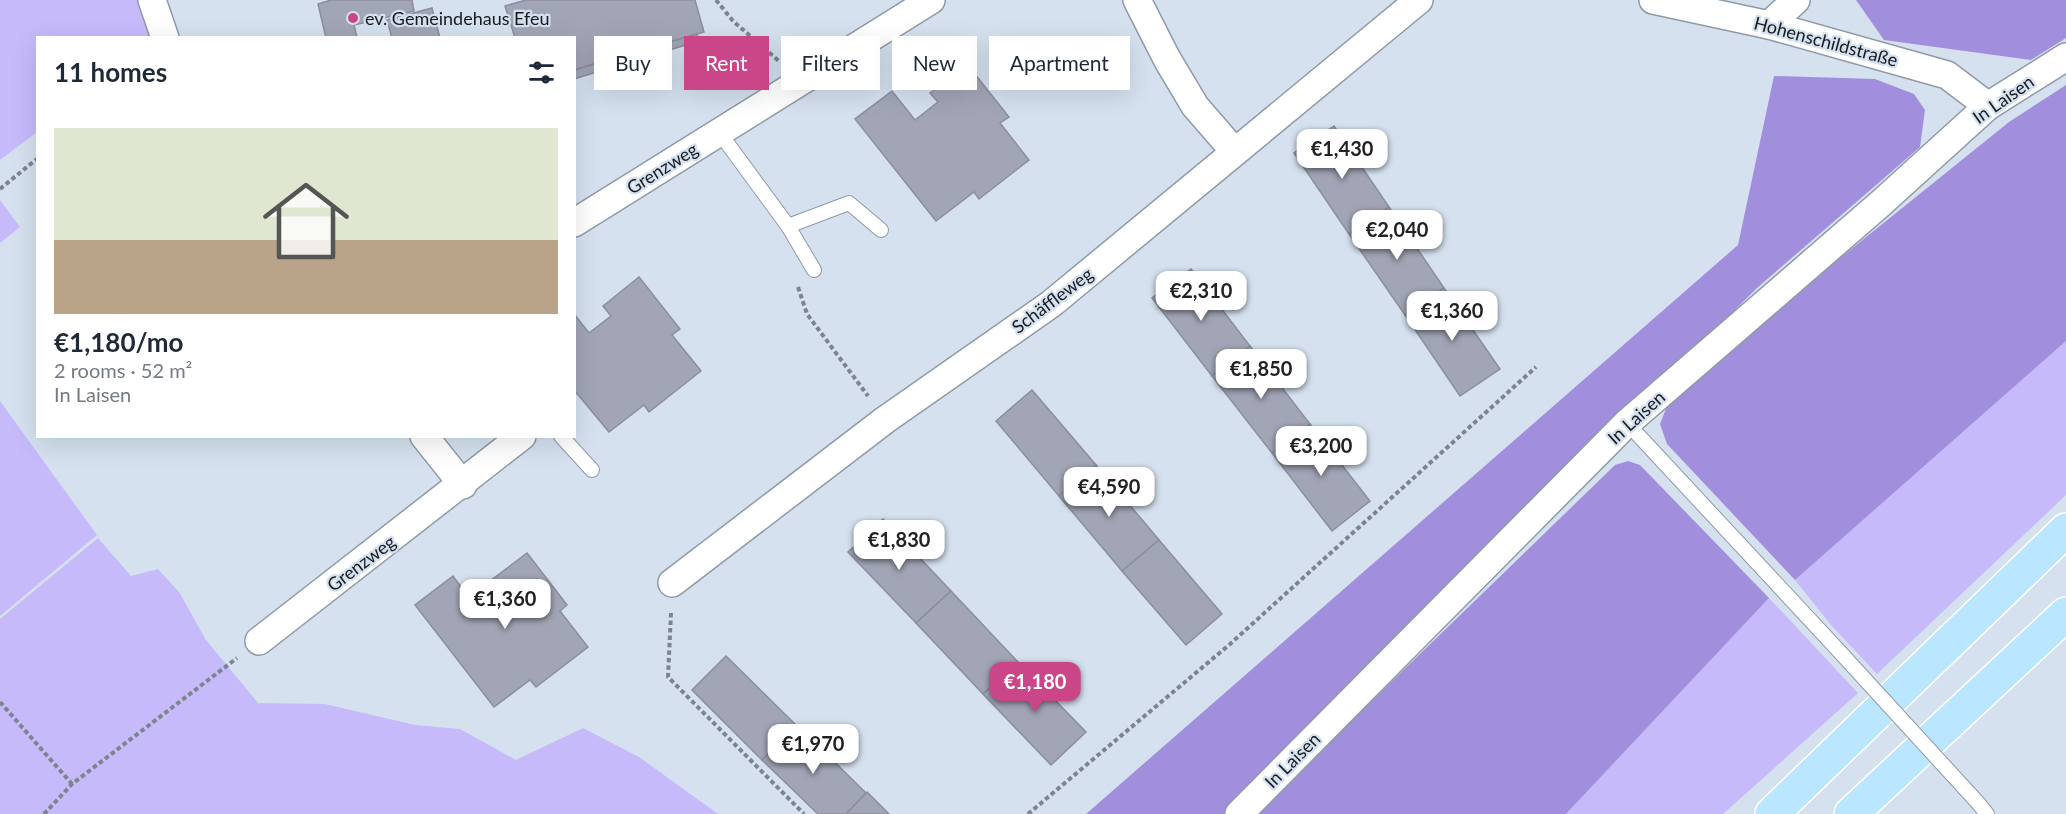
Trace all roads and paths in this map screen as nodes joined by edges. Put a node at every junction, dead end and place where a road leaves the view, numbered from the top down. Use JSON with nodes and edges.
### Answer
{"nodes":[{"id":1,"x":152,"y":0,"type":"edge"},
{"id":2,"x":716,"y":0,"type":"edge"},
{"id":3,"x":931,"y":0,"type":"edge"},
{"id":4,"x":1137,"y":0,"type":"edge"},
{"id":5,"x":1419,"y":0,"type":"edge"},
{"id":6,"x":1653,"y":0,"type":"edge"},
{"id":7,"x":1796,"y":0,"type":"edge"},
{"id":8,"x":1769,"y":25,"type":"junction"},
{"id":9,"x":164,"y":36,"type":"edge"},
{"id":10,"x":872,"y":36,"type":"edge"},
{"id":11,"x":2066,"y":57,"type":"edge"},
{"id":12,"x":781,"y":63,"type":"edge"},
{"id":13,"x":784,"y":90,"type":"edge"},
{"id":14,"x":1988,"y":106,"type":"junction"},
{"id":15,"x":719,"y":132,"type":"junction"},
{"id":16,"x":1234,"y":151,"type":"junction"},
{"id":17,"x":36,"y":160,"type":"edge"},
{"id":18,"x":0,"y":189,"type":"edge"},
{"id":19,"x":576,"y":222,"type":"edge"},
{"id":20,"x":788,"y":225,"type":"junction"},
{"id":21,"x":881,"y":230,"type":"dead end"},
{"id":22,"x":814,"y":270,"type":"dead end"},
{"id":23,"x":797,"y":283,"type":"dead end"},
{"id":24,"x":1536,"y":367,"type":"dead end"},
{"id":25,"x":885,"y":420,"type":"junction"},
{"id":26,"x":1627,"y":423,"type":"junction"},
{"id":27,"x":426,"y":438,"type":"edge"},
{"id":28,"x":520,"y":438,"type":"edge"},
{"id":29,"x":563,"y":438,"type":"edge"},
{"id":30,"x":592,"y":470,"type":"dead end"},
{"id":31,"x":463,"y":485,"type":"junction"},
{"id":32,"x":2066,"y":530,"type":"edge"},
{"id":33,"x":672,"y":583,"type":"joint"},
{"id":34,"x":2066,"y":614,"type":"edge"},
{"id":35,"x":260,"y":641,"type":"joint"},
{"id":36,"x":0,"y":702,"type":"edge"},
{"id":37,"x":72,"y":784,"type":"junction"},
{"id":38,"x":1983,"y":809,"type":"edge"},
{"id":39,"x":44,"y":814,"type":"edge"},
{"id":40,"x":804,"y":814,"type":"edge"},
{"id":41,"x":1028,"y":814,"type":"edge"},
{"id":42,"x":1239,"y":814,"type":"edge"},
{"id":43,"x":1772,"y":814,"type":"edge"},
{"id":44,"x":1851,"y":814,"type":"edge"}],
"edges":[{"from":1,"to":9,"type":"street"},
{"from":2,"to":12,"type":"path"},
{"from":3,"to":10,"type":"street","name":"Grenzweg"},
{"from":4,"to":16,"type":"street"},
{"from":5,"to":16,"type":"street","name":"Schäffleweg"},
{"from":6,"to":8,"type":"street","name":"Hohenschildstraße"},
{"from":7,"to":8,"type":"street"},
{"from":8,"to":14,"type":"street","name":"Hohenschildstraße"},
{"from":11,"to":14,"type":"street","name":"In Laisen"},
{"from":13,"to":15,"type":"street","name":"Grenzweg"},
{"from":14,"to":26,"type":"street","name":"In Laisen"},
{"from":15,"to":19,"type":"street","name":"Grenzweg"},
{"from":15,"to":20,"type":"lane"},
{"from":16,"to":25,"type":"street","name":"Schäffleweg"},
{"from":17,"to":18,"type":"path"},
{"from":20,"to":21,"type":"lane"},
{"from":20,"to":22,"type":"lane"},
{"from":23,"to":25,"type":"path"},
{"from":24,"to":41,"type":"path"},
{"from":25,"to":33,"type":"street","name":"Schäffleweg"},
{"from":26,"to":38,"type":"lane","bridge":true},
{"from":26,"to":42,"type":"street","name":"In Laisen"},
{"from":27,"to":31,"type":"street"},
{"from":28,"to":31,"type":"street","name":"Grenzweg"},
{"from":29,"to":30,"type":"lane"},
{"from":31,"to":35,"type":"street","name":"Grenzweg"},
{"from":32,"to":43,"type":"highway"},
{"from":33,"to":40,"type":"path"},
{"from":34,"to":44,"type":"highway"},
{"from":35,"to":37,"type":"path"},
{"from":36,"to":37,"type":"path"},
{"from":37,"to":39,"type":"path"}]}
